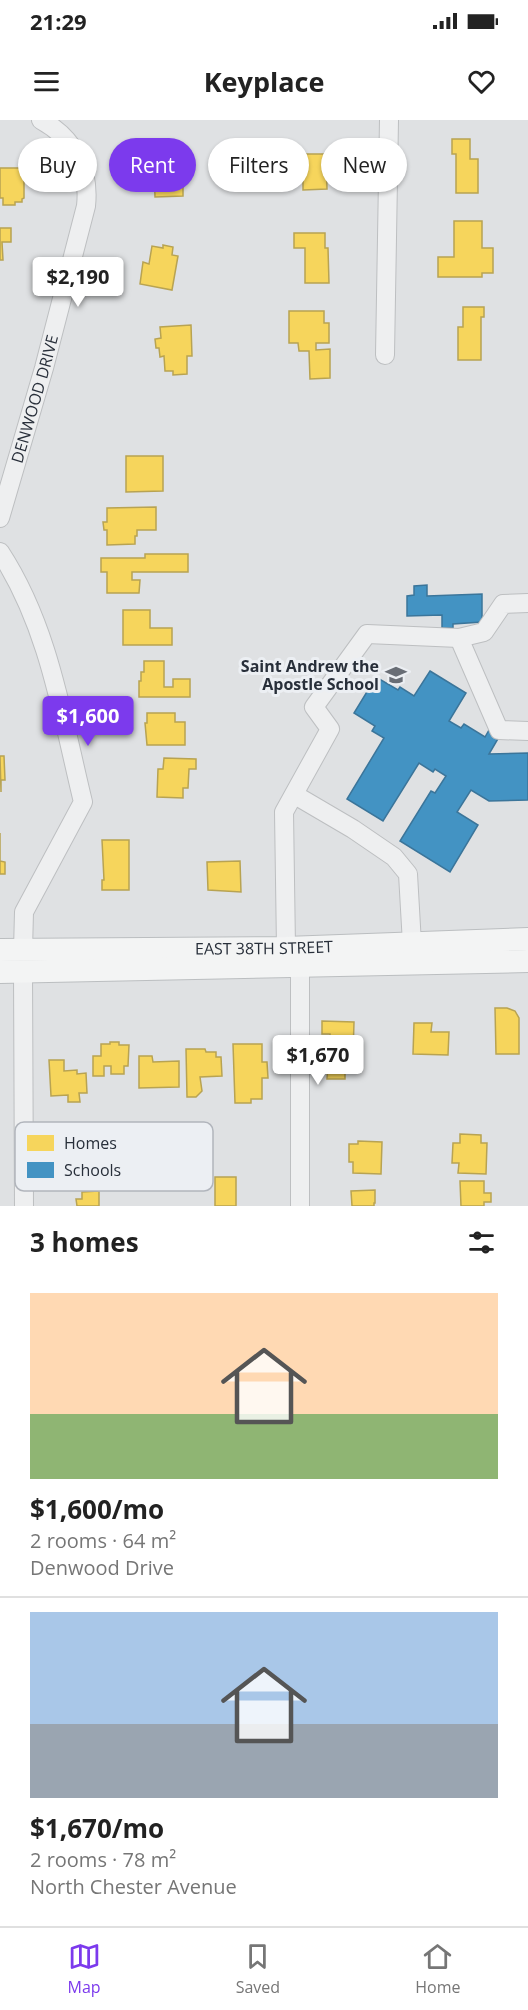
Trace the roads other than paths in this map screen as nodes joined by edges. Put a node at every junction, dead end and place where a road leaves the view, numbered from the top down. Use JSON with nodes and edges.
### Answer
{"nodes":[{"id":1,"x":41,"y":120,"type":"edge"},
{"id":2,"x":389,"y":120,"type":"edge"},
{"id":3,"x":386,"y":355,"type":"dead end"},
{"id":4,"x":0,"y":518,"type":"edge"},
{"id":5,"x":0,"y":552,"type":"edge"},
{"id":6,"x":528,"y":603,"type":"edge"},
{"id":7,"x":459,"y":639,"type":"junction"},
{"id":8,"x":528,"y":731,"type":"edge"},
{"id":9,"x":295,"y":795,"type":"junction"},
{"id":10,"x":528,"y":939,"type":"edge"},
{"id":11,"x":412,"y":944,"type":"junction"},
{"id":12,"x":286,"y":948,"type":"junction"},
{"id":13,"x":0,"y":950,"type":"edge"},
{"id":14,"x":23,"y":960,"type":"junction"},
{"id":15,"x":528,"y":961,"type":"edge"},
{"id":16,"x":300,"y":965,"type":"junction"},
{"id":17,"x":0,"y":972,"type":"edge"},
{"id":18,"x":24,"y":1122,"type":"edge"},
{"id":19,"x":24,"y":1191,"type":"edge"},
{"id":20,"x":24,"y":1206,"type":"edge"},
{"id":21,"x":300,"y":1206,"type":"edge"}],
"edges":[{"from":1,"to":4,"type":"street","name":"DENWOOD DRIVE"},
{"from":2,"to":3,"type":"street"},
{"from":5,"to":14,"type":"street"},
{"from":6,"to":7,"type":"street"},
{"from":7,"to":8,"type":"street"},
{"from":7,"to":9,"type":"street"},
{"from":9,"to":11,"type":"street"},
{"from":9,"to":12,"type":"street"},
{"from":10,"to":11,"type":"main road","name":"EAST 38TH STREET"},
{"from":11,"to":12,"type":"main road","name":"EAST 38TH STREET"},
{"from":12,"to":14,"type":"main road","name":"EAST 38TH STREET"},
{"from":13,"to":14,"type":"main road","name":"EAST 38TH STREET"},
{"from":14,"to":16,"type":"main road","name":"EAST 38TH STREET"},
{"from":14,"to":17,"type":"main road","name":"EAST 38TH STREET"},
{"from":14,"to":18,"type":"street"},
{"from":15,"to":16,"type":"main road","name":"EAST 38TH STREET"},
{"from":16,"to":21,"type":"street"},
{"from":19,"to":20,"type":"street"}]}
